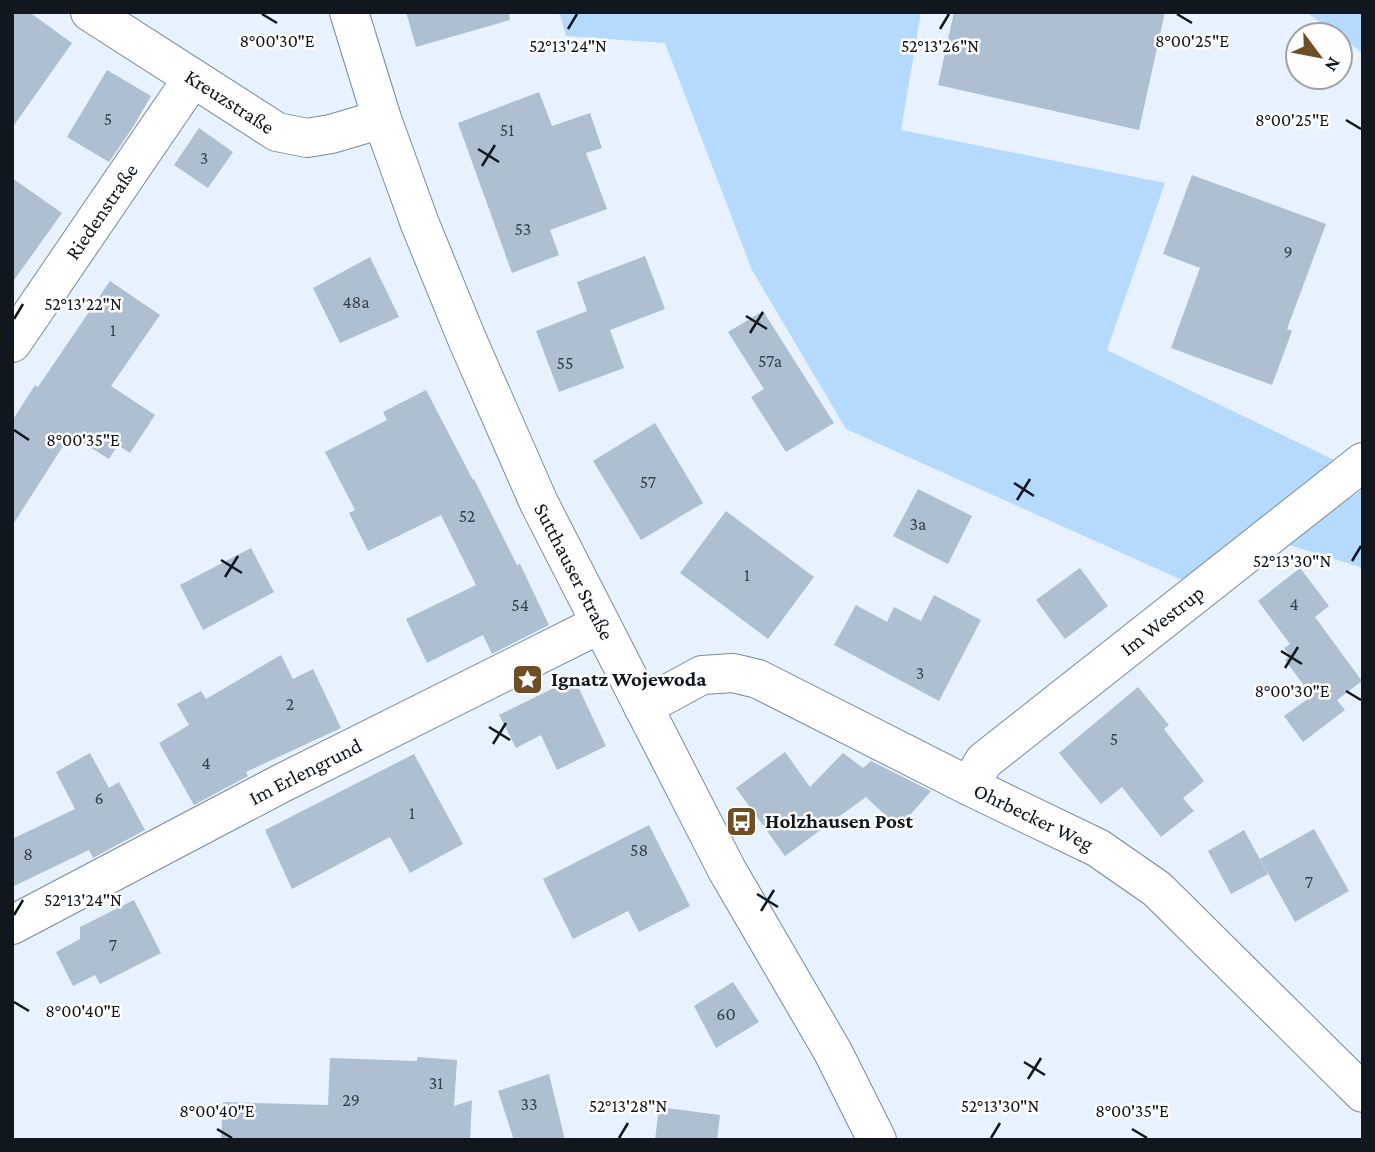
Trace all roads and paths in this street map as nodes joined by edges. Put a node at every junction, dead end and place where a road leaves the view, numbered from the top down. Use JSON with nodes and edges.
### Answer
{"nodes":[{"id":1,"x":90,"y":12,"type":"edge"},
{"id":2,"x":349,"y":12,"type":"edge"},
{"id":3,"x":192,"y":79,"type":"junction"},
{"id":4,"x":382,"y":119,"type":"junction"},
{"id":5,"x":12,"y":343,"type":"edge"},
{"id":6,"x":1363,"y":463,"type":"edge"},
{"id":7,"x":600,"y":624,"type":"junction"},
{"id":8,"x":643,"y":707,"type":"junction"},
{"id":9,"x":969,"y":786,"type":"junction"},
{"id":10,"x":12,"y":925,"type":"edge"},
{"id":11,"x":1363,"y":1093,"type":"edge"},
{"id":12,"x":877,"y":1140,"type":"edge"}],
"edges":[{"from":1,"to":3,"type":"street","name":"Kreuzstraße"},
{"from":2,"to":4,"type":"street","name":"Sutthauser Straße"},
{"from":3,"to":4,"type":"street","name":"Kreuzstraße"},
{"from":3,"to":5,"type":"street","name":"Riedenstraße"},
{"from":4,"to":7,"type":"street","name":"Sutthauser Straße"},
{"from":6,"to":9,"type":"street","name":"Im Westrup"},
{"from":7,"to":8,"type":"street","name":"Sutthauser Straße"},
{"from":7,"to":10,"type":"street","name":"Im Erlengrund"},
{"from":8,"to":9,"type":"street","name":"Ohrbecker Weg"},
{"from":8,"to":12,"type":"street","name":"Sutthauser Straße"},
{"from":9,"to":11,"type":"street","name":"Ohrbecker Weg"}]}
